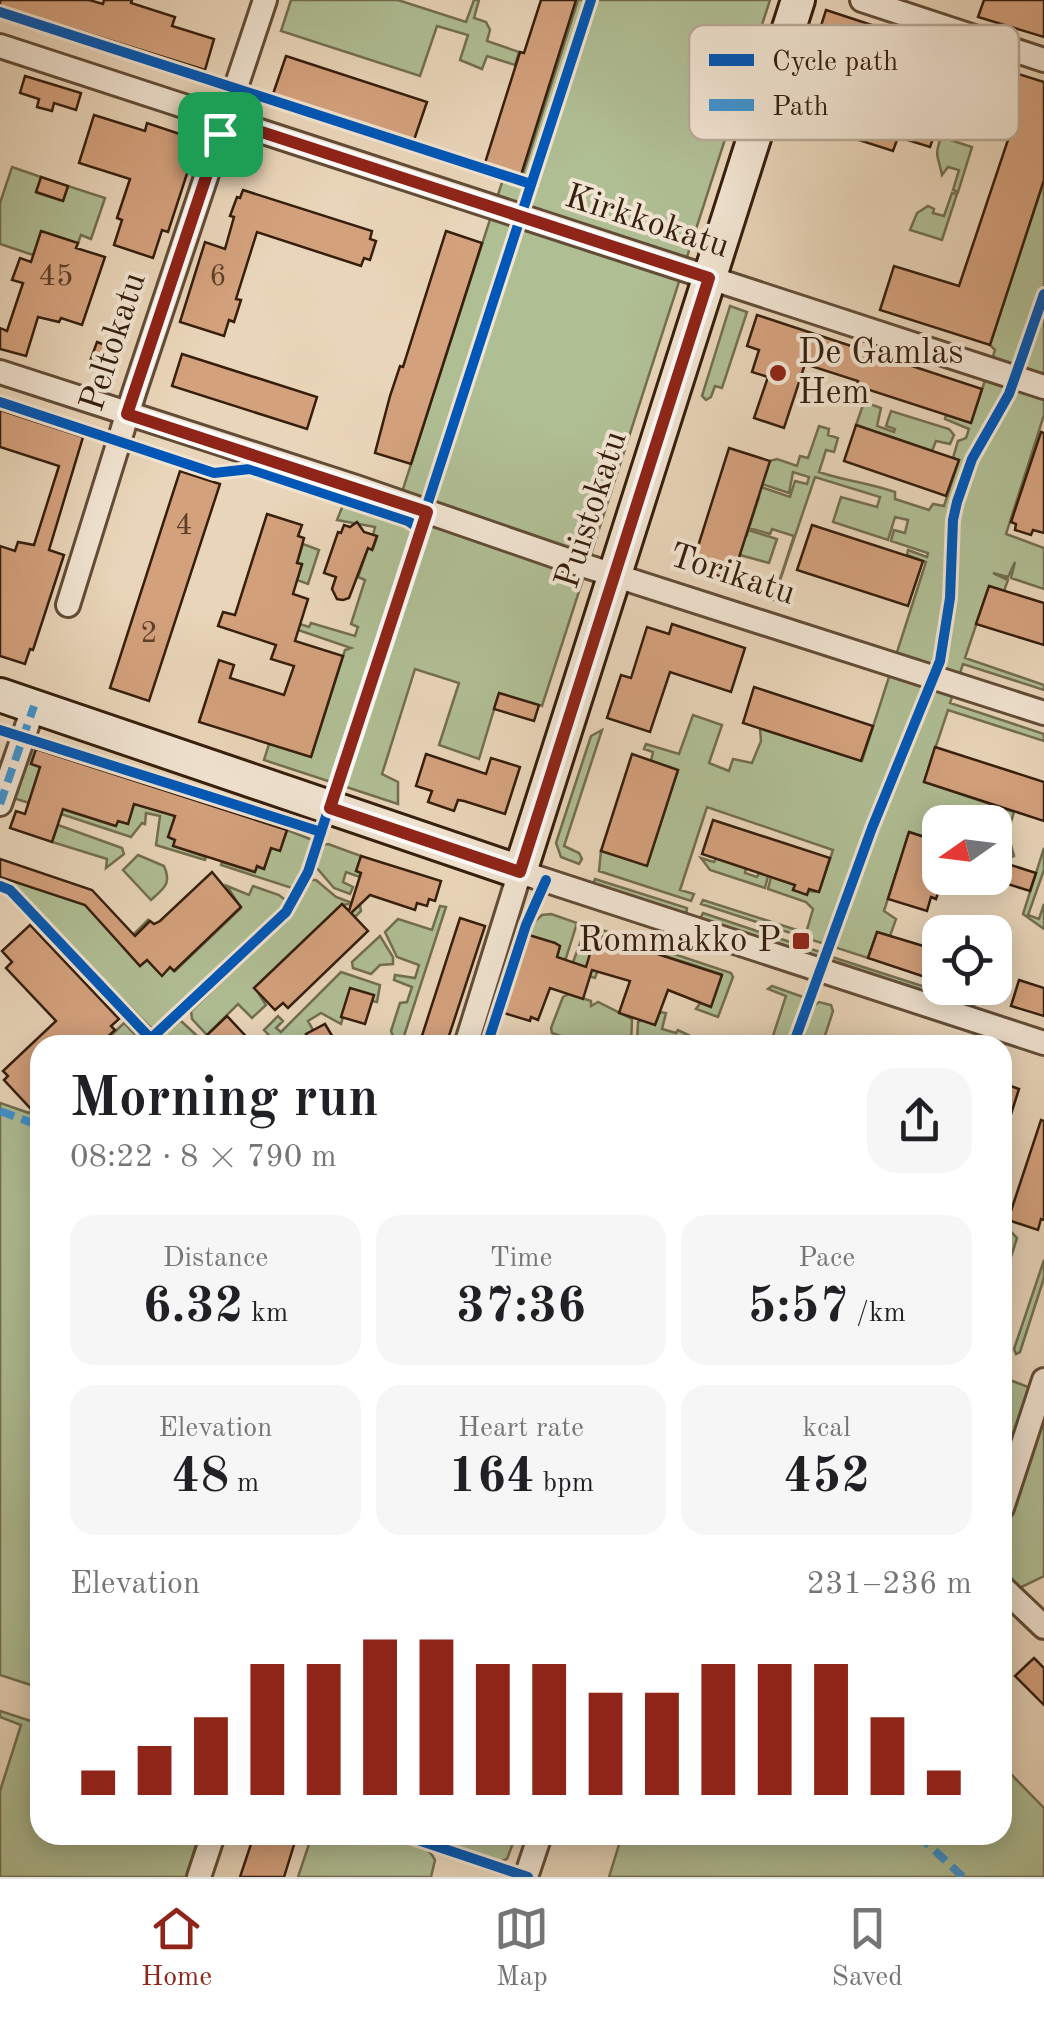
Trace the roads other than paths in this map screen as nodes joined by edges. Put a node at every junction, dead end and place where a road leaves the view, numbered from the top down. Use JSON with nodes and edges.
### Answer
{"nodes":[{"id":1,"x":264,"y":0,"type":"edge"},
{"id":2,"x":798,"y":0,"type":"edge"},
{"id":3,"x":862,"y":0,"type":"edge"},
{"id":4,"x":790,"y":25,"type":"edge"},
{"id":5,"x":938,"y":25,"type":"edge"},
{"id":6,"x":0,"y":46,"type":"edge"},
{"id":7,"x":1019,"y":52,"type":"edge"},
{"id":8,"x":1044,"y":60,"type":"edge"},
{"id":9,"x":225,"y":120,"type":"junction"},
{"id":10,"x":753,"y":140,"type":"edge"},
{"id":11,"x":709,"y":278,"type":"junction"},
{"id":12,"x":0,"y":372,"type":"edge"},
{"id":13,"x":1044,"y":387,"type":"edge"},
{"id":14,"x":127,"y":414,"type":"junction"},
{"id":15,"x":615,"y":574,"type":"junction"},
{"id":16,"x":68,"y":605,"type":"dead end"},
{"id":17,"x":0,"y":695,"type":"edge"},
{"id":18,"x":34,"y":706,"type":"junction"},
{"id":19,"x":1044,"y":712,"type":"edge"},
{"id":20,"x":0,"y":804,"type":"edge"},
{"id":21,"x":520,"y":872,"type":"junction"},
{"id":22,"x":469,"y":1035,"type":"edge"},
{"id":23,"x":1044,"y":1044,"type":"edge"},
{"id":24,"x":1044,"y":1380,"type":"edge"},
{"id":25,"x":1012,"y":1478,"type":"edge"},
{"id":26,"x":1012,"y":1597,"type":"edge"},
{"id":27,"x":1044,"y":1627,"type":"edge"},
{"id":28,"x":210,"y":1845,"type":"edge"},
{"id":29,"x":537,"y":1845,"type":"edge"},
{"id":30,"x":199,"y":1877,"type":"edge"},
{"id":31,"x":526,"y":1877,"type":"edge"}],
"edges":[{"from":1,"to":9,"type":"street","name":"Peltokatu"},
{"from":2,"to":4,"type":"main road","name":"Puistokatu"},
{"from":3,"to":5,"type":"street"},
{"from":6,"to":9,"type":"street","name":"Kirkkokatu"},
{"from":7,"to":8,"type":"street"},
{"from":9,"to":11,"type":"street","name":"Kirkkokatu"},
{"from":9,"to":14,"type":"street","name":"Peltokatu"},
{"from":10,"to":11,"type":"main road","name":"Puistokatu"},
{"from":11,"to":13,"type":"street","name":"Kirkkokatu"},
{"from":11,"to":15,"type":"main road","name":"Puistokatu"},
{"from":12,"to":14,"type":"street","name":"Torikatu"},
{"from":14,"to":15,"type":"street","name":"Torikatu"},
{"from":14,"to":16,"type":"street","name":"Peltokatu"},
{"from":15,"to":19,"type":"street","name":"Torikatu"},
{"from":15,"to":21,"type":"main road","name":"Puistokatu"},
{"from":17,"to":18,"type":"main road"},
{"from":18,"to":20,"type":"street"},
{"from":18,"to":21,"type":"main road"},
{"from":21,"to":22,"type":"street","name":"Puistokatu"},
{"from":21,"to":23,"type":"street"},
{"from":24,"to":25,"type":"street"},
{"from":26,"to":27,"type":"street"},
{"from":28,"to":30,"type":"street"},
{"from":29,"to":31,"type":"street"}]}
